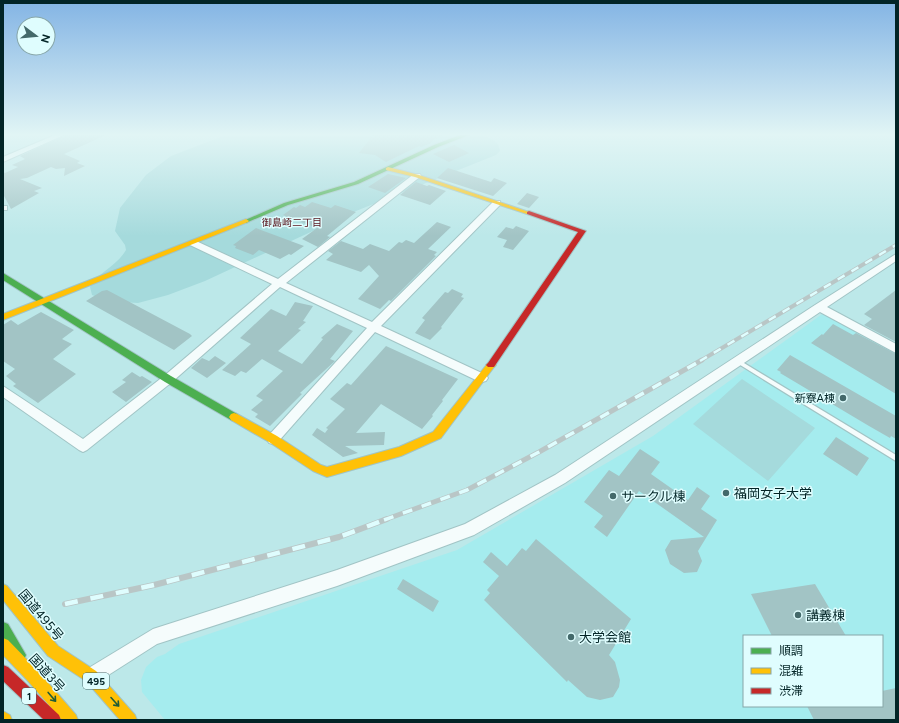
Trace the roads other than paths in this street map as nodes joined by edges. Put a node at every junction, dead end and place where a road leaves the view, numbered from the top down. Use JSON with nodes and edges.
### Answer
{"nodes":[{"id":1,"x":388,"y":169,"type":"joint"},
{"id":2,"x":417,"y":176,"type":"junction"},
{"id":3,"x":496,"y":203,"type":"junction"},
{"id":4,"x":193,"y":243,"type":"junction"},
{"id":5,"x":896,"y":257,"type":"edge"},
{"id":6,"x":3,"y":276,"type":"edge"},
{"id":7,"x":278,"y":284,"type":"junction"},
{"id":8,"x":46,"y":302,"type":"junction"},
{"id":9,"x":819,"y":307,"type":"junction"},
{"id":10,"x":3,"y":317,"type":"edge"},
{"id":11,"x":373,"y":328,"type":"junction"},
{"id":12,"x":896,"y":349,"type":"edge"},
{"id":13,"x":739,"y":362,"type":"junction"},
{"id":14,"x":482,"y":378,"type":"junction"},
{"id":15,"x":168,"y":379,"type":"junction"},
{"id":16,"x":3,"y":392,"type":"edge"},
{"id":17,"x":273,"y":439,"type":"junction"},
{"id":18,"x":896,"y":458,"type":"edge"},
{"id":19,"x":3,"y":590,"type":"edge"},
{"id":20,"x":22,"y":627,"type":"dead end"},
{"id":21,"x":3,"y":629,"type":"edge"},
{"id":22,"x":3,"y":645,"type":"edge"},
{"id":23,"x":53,"y":651,"type":"junction"},
{"id":24,"x":3,"y":672,"type":"edge"},
{"id":25,"x":32,"y":675,"type":"junction"},
{"id":26,"x":91,"y":676,"type":"junction"},
{"id":27,"x":54,"y":720,"type":"edge"},
{"id":28,"x":71,"y":720,"type":"edge"},
{"id":29,"x":130,"y":720,"type":"edge"}],
"edges":[{"from":1,"to":2,"type":"main road"},
{"from":1,"to":4,"type":"main road"},
{"from":2,"to":3,"type":"main road"},
{"from":2,"to":7,"type":"street"},
{"from":3,"to":11,"type":"street"},
{"from":3,"to":14,"type":"main road"},
{"from":4,"to":7,"type":"street"},
{"from":4,"to":8,"type":"main road"},
{"from":5,"to":9,"type":"street"},
{"from":6,"to":8,"type":"main road"},
{"from":7,"to":11,"type":"street"},
{"from":7,"to":15,"type":"street"},
{"from":8,"to":10,"type":"main road"},
{"from":8,"to":15,"type":"main road"},
{"from":9,"to":12,"type":"street"},
{"from":9,"to":13,"type":"street"},
{"from":11,"to":14,"type":"street"},
{"from":11,"to":17,"type":"street"},
{"from":13,"to":18,"type":"lane"},
{"from":13,"to":26,"type":"street"},
{"from":14,"to":17,"type":"main road"},
{"from":15,"to":16,"type":"street"},
{"from":15,"to":17,"type":"main road"},
{"from":19,"to":23,"type":"main road","name":"国道495号","number":"495"},
{"from":20,"to":23,"type":"main road"},
{"from":21,"to":25,"type":"main road"},
{"from":22,"to":25,"type":"main road","name":"国道3号"},
{"from":23,"to":26,"type":"main road","name":"国道495号","number":"495"},
{"from":24,"to":27,"type":"main road","number":"1"},
{"from":25,"to":28,"type":"main road","name":"国道3号","one_way":true},
{"from":26,"to":29,"type":"main road","name":"国道495号","number":"495","one_way":true}]}
